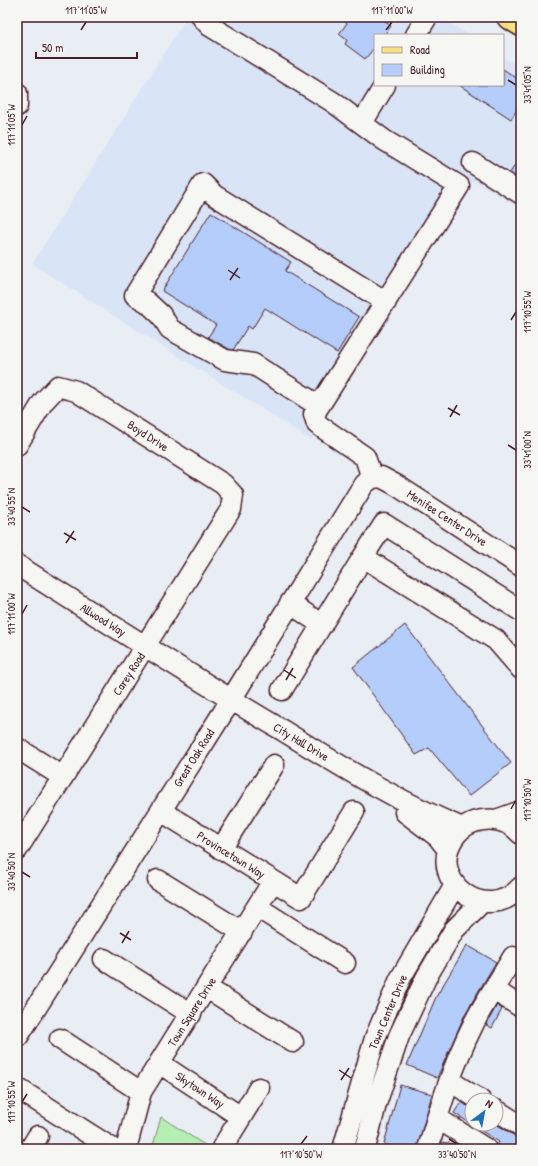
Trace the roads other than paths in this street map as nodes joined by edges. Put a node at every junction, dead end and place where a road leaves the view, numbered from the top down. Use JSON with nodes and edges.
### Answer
{"nodes":[{"id":1,"x":427,"y":17,"type":"edge"},
{"id":2,"x":508,"y":17,"type":"edge"},
{"id":3,"x":206,"y":22,"type":"edge"},
{"id":4,"x":521,"y":25,"type":"edge"},
{"id":5,"x":417,"y":34,"type":"edge"},
{"id":6,"x":384,"y":86,"type":"edge"},
{"id":7,"x":17,"y":93,"type":"edge"},
{"id":8,"x":17,"y":106,"type":"edge"},
{"id":9,"x":362,"y":123,"type":"junction"},
{"id":10,"x":473,"y":164,"type":"dead end"},
{"id":11,"x":520,"y":193,"type":"dead end"},
{"id":12,"x":386,"y":302,"type":"junction"},
{"id":13,"x":319,"y":406,"type":"junction"},
{"id":14,"x":17,"y":445,"type":"edge"},
{"id":15,"x":372,"y":478,"type":"junction"},
{"id":16,"x":233,"y":495,"type":"joint"},
{"id":17,"x":363,"y":557,"type":"junction"},
{"id":18,"x":17,"y":565,"type":"edge"},
{"id":19,"x":521,"y":566,"type":"edge"},
{"id":20,"x":290,"y":604,"type":"junction"},
{"id":21,"x":521,"y":611,"type":"edge"},
{"id":22,"x":322,"y":625,"type":"junction"},
{"id":23,"x":146,"y":647,"type":"junction"},
{"id":24,"x":517,"y":655,"type":"edge"},
{"id":25,"x":282,"y":690,"type":"dead end"},
{"id":26,"x":231,"y":700,"type":"junction"},
{"id":27,"x":17,"y":748,"type":"edge"},
{"id":28,"x":274,"y":765,"type":"dead end"},
{"id":29,"x":63,"y":777,"type":"junction"},
{"id":30,"x":371,"y":784,"type":"junction"},
{"id":31,"x":161,"y":811,"type":"junction"},
{"id":32,"x":521,"y":811,"type":"edge"},
{"id":33,"x":354,"y":812,"type":"dead end"},
{"id":34,"x":496,"y":820,"type":"junction"},
{"id":35,"x":462,"y":828,"type":"junction"},
{"id":36,"x":521,"y":834,"type":"edge"},
{"id":37,"x":221,"y":849,"type":"junction"},
{"id":38,"x":17,"y":850,"type":"edge"},
{"id":39,"x":448,"y":850,"type":"junction"},
{"id":40,"x":158,"y":880,"type":"dead end"},
{"id":41,"x":274,"y":882,"type":"junction"},
{"id":42,"x":455,"y":885,"type":"junction"},
{"id":43,"x":519,"y":891,"type":"edge"},
{"id":44,"x":482,"y":902,"type":"junction"},
{"id":45,"x":257,"y":907,"type":"junction"},
{"id":46,"x":242,"y":932,"type":"junction"},
{"id":47,"x":104,"y":959,"type":"dead end"},
{"id":48,"x":521,"y":962,"type":"edge"},
{"id":49,"x":345,"y":963,"type":"dead end"},
{"id":50,"x":207,"y":988,"type":"junction"},
{"id":51,"x":494,"y":990,"type":"junction"},
{"id":52,"x":521,"y":1007,"type":"edge"},
{"id":53,"x":191,"y":1014,"type":"junction"},
{"id":54,"x":17,"y":1038,"type":"edge"},
{"id":55,"x":60,"y":1040,"type":"dead end"},
{"id":56,"x":293,"y":1042,"type":"dead end"},
{"id":57,"x":159,"y":1063,"type":"junction"},
{"id":58,"x":450,"y":1081,"type":"junction"},
{"id":59,"x":17,"y":1088,"type":"edge"},
{"id":60,"x":259,"y":1088,"type":"dead end"},
{"id":61,"x":141,"y":1092,"type":"junction"},
{"id":62,"x":467,"y":1092,"type":"edge"},
{"id":63,"x":504,"y":1115,"type":"edge"},
{"id":64,"x":241,"y":1116,"type":"junction"},
{"id":65,"x":437,"y":1118,"type":"junction"},
{"id":66,"x":521,"y":1126,"type":"edge"},
{"id":67,"x":222,"y":1148,"type":"dead end"},
{"id":68,"x":113,"y":1149,"type":"edge"},
{"id":69,"x":126,"y":1149,"type":"edge"},
{"id":70,"x":343,"y":1149,"type":"edge"},
{"id":71,"x":365,"y":1149,"type":"edge"},
{"id":72,"x":428,"y":1149,"type":"edge"},
{"id":73,"x":486,"y":1149,"type":"edge"}],
"edges":[{"from":1,"to":5,"type":"street"},
{"from":2,"to":4,"type":"main road"},
{"from":3,"to":9,"type":"street"},
{"from":6,"to":9,"type":"street"},
{"from":7,"to":8,"type":"street"},
{"from":9,"to":12,"type":"street"},
{"from":10,"to":11,"type":"street"},
{"from":12,"to":13,"type":"street"},
{"from":12,"to":13,"type":"street"},
{"from":13,"to":15,"type":"street"},
{"from":14,"to":16,"type":"street","name":"Boyd Drive"},
{"from":15,"to":19,"type":"street","name":"Menifee Center Drive"},
{"from":15,"to":20,"type":"street","name":"Great Oak Road"},
{"from":16,"to":23,"type":"street","name":"Carey Road"},
{"from":17,"to":21,"type":"street"},
{"from":17,"to":22,"type":"street"},
{"from":17,"to":24,"type":"street"},
{"from":18,"to":23,"type":"street","name":"Allwood Way"},
{"from":20,"to":22,"type":"street"},
{"from":20,"to":26,"type":"street","name":"Great Oak Road"},
{"from":22,"to":25,"type":"street"},
{"from":23,"to":26,"type":"street","name":"Allwood Way"},
{"from":23,"to":29,"type":"street","name":"Carey Road"},
{"from":26,"to":30,"type":"street","name":"City Hall Drive"},
{"from":26,"to":31,"type":"street","name":"Great Oak Road"},
{"from":27,"to":29,"type":"street"},
{"from":28,"to":37,"type":"street"},
{"from":29,"to":38,"type":"street","name":"Carey Road"},
{"from":30,"to":35,"type":"street","name":"City Hall Drive"},
{"from":30,"to":39,"type":"street","name":"City Hall Drive"},
{"from":31,"to":37,"type":"street","name":"Provincetown Way"},
{"from":31,"to":54,"type":"street","name":"Great Oak Road"},
{"from":32,"to":34,"type":"street"},
{"from":33,"to":41,"type":"street","name":"Provincetown Way"},
{"from":34,"to":35,"type":"street"},
{"from":34,"to":36,"type":"street"},
{"from":35,"to":39,"type":"street"},
{"from":37,"to":41,"type":"street","name":"Provincetown Way"},
{"from":39,"to":42,"type":"street"},
{"from":40,"to":46,"type":"street"},
{"from":41,"to":45,"type":"street","name":"Town Square Drive"},
{"from":42,"to":44,"type":"street"},
{"from":42,"to":70,"type":"street","name":"Town Center Drive"},
{"from":43,"to":44,"type":"street"},
{"from":44,"to":71,"type":"street","name":"Town Center Drive"},
{"from":45,"to":46,"type":"street","name":"Town Square Drive"},
{"from":45,"to":49,"type":"street"},
{"from":46,"to":50,"type":"street","name":"Town Square Drive"},
{"from":47,"to":53,"type":"street"},
{"from":48,"to":51,"type":"street"},
{"from":50,"to":53,"type":"street","name":"Town Square Drive"},
{"from":50,"to":56,"type":"street"},
{"from":51,"to":52,"type":"street"},
{"from":51,"to":58,"type":"street"},
{"from":53,"to":57,"type":"street","name":"Town Square Drive"},
{"from":55,"to":61,"type":"street"},
{"from":57,"to":61,"type":"street","name":"Town Square Drive"},
{"from":57,"to":64,"type":"street","name":"Skytown Way"},
{"from":58,"to":62,"type":"street"},
{"from":58,"to":65,"type":"street"},
{"from":59,"to":68,"type":"street"},
{"from":60,"to":64,"type":"street"},
{"from":61,"to":69,"type":"street","name":"Town Square Drive"},
{"from":63,"to":66,"type":"street"},
{"from":64,"to":67,"type":"street"},
{"from":65,"to":72,"type":"street"},
{"from":65,"to":73,"type":"street"}]}
